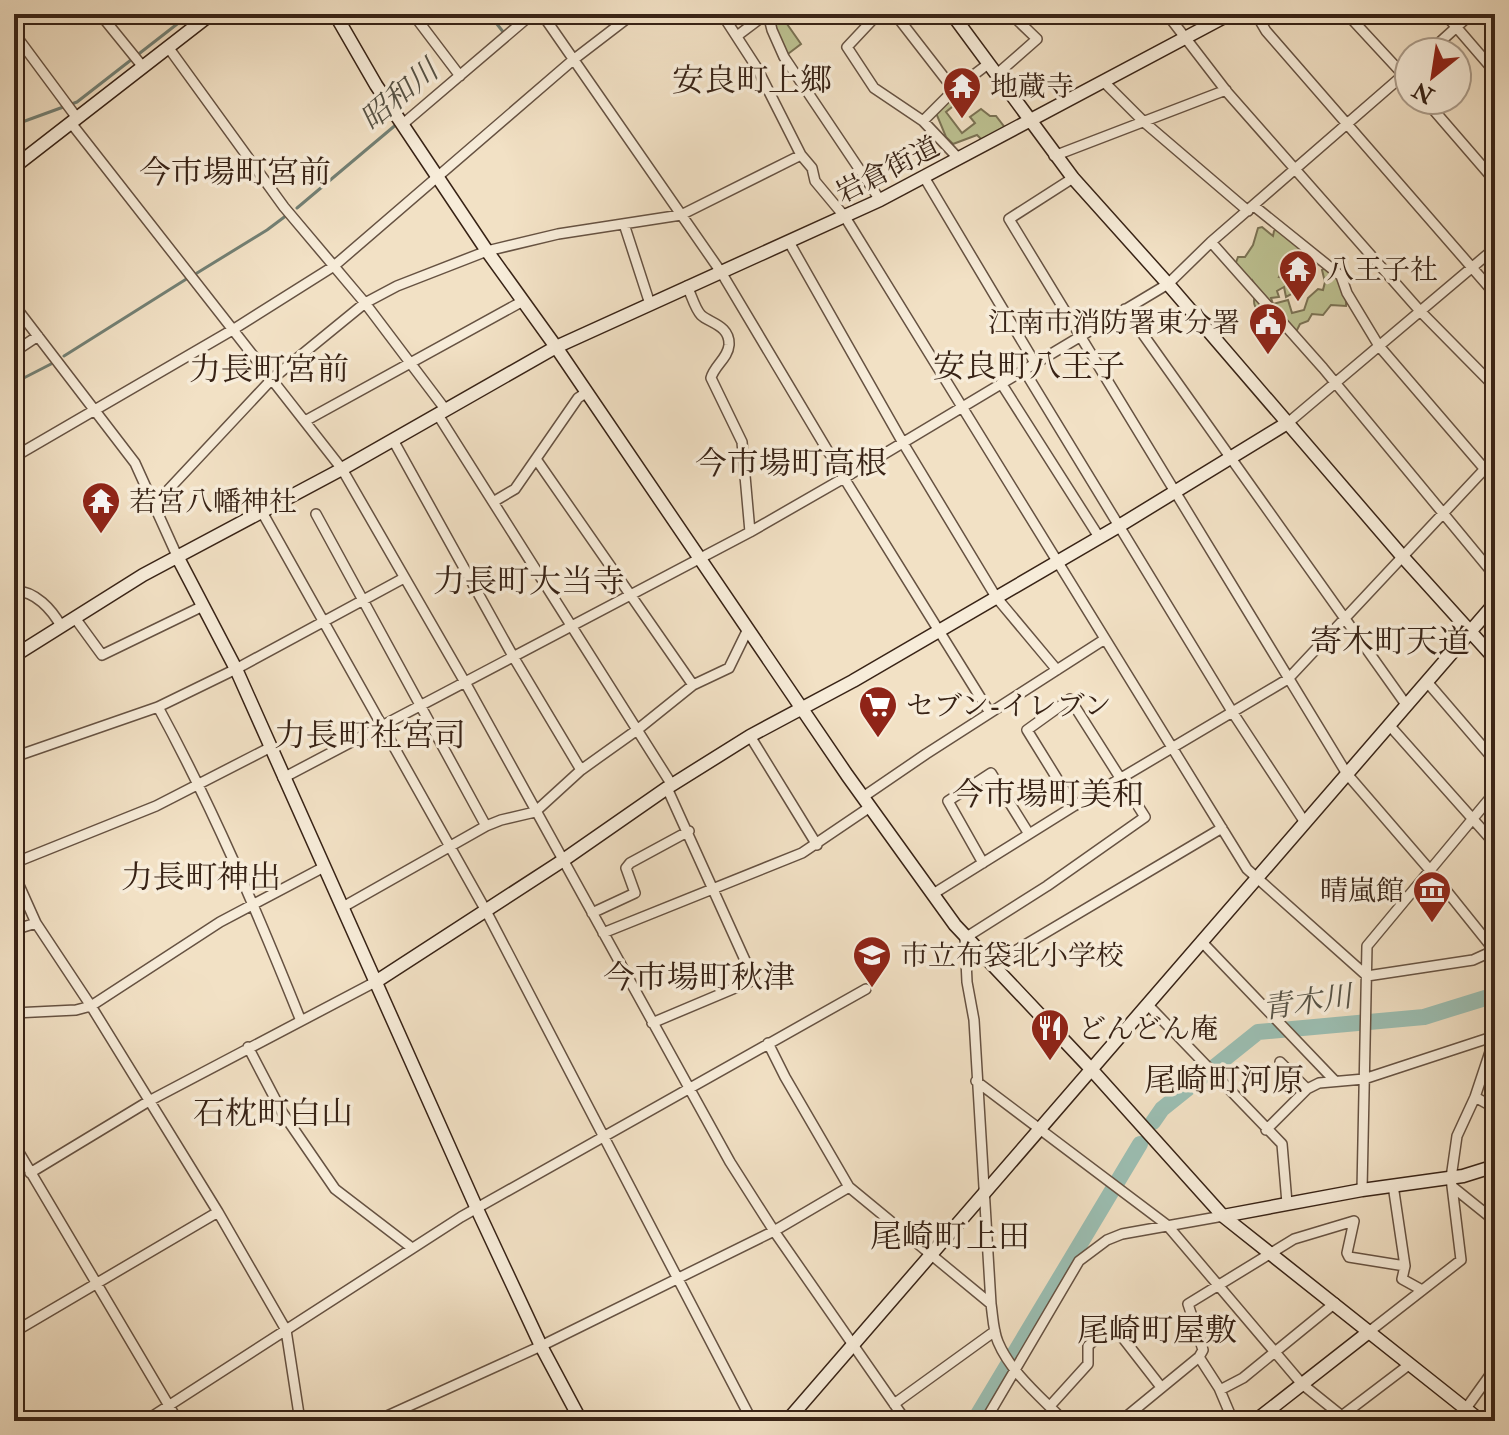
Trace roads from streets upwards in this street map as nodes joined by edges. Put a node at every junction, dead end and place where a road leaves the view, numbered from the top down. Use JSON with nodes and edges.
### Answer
{"nodes":[{"id":1,"x":100,"y":14,"type":"edge"},
{"id":2,"x":211,"y":14,"type":"edge"},
{"id":3,"x":335,"y":14,"type":"edge"},
{"id":4,"x":413,"y":14,"type":"edge"},
{"id":5,"x":532,"y":14,"type":"edge"},
{"id":6,"x":542,"y":14,"type":"edge"},
{"id":7,"x":633,"y":14,"type":"edge"},
{"id":8,"x":722,"y":14,"type":"edge"},
{"id":9,"x":767,"y":14,"type":"edge"},
{"id":10,"x":895,"y":14,"type":"edge"},
{"id":11,"x":952,"y":14,"type":"edge"},
{"id":12,"x":1011,"y":14,"type":"edge"},
{"id":13,"x":1167,"y":14,"type":"edge"},
{"id":14,"x":1230,"y":14,"type":"edge"},
{"id":15,"x":1256,"y":14,"type":"edge"},
{"id":16,"x":1347,"y":14,"type":"edge"},
{"id":17,"x":1445,"y":14,"type":"edge"},
{"id":18,"x":1471,"y":14,"type":"edge"},
{"id":19,"x":870,"y":16,"type":"edge"},
{"id":20,"x":1456,"y":27,"type":"junction"},
{"id":21,"x":14,"y":33,"type":"edge"},
{"id":22,"x":737,"y":36,"type":"junction"},
{"id":23,"x":1446,"y":36,"type":"edge"},
{"id":24,"x":1186,"y":38,"type":"junction"},
{"id":25,"x":168,"y":47,"type":"junction"},
{"id":26,"x":573,"y":60,"type":"junction"},
{"id":27,"x":1393,"y":62,"type":"edge"},
{"id":28,"x":988,"y":64,"type":"junction"},
{"id":29,"x":143,"y":67,"type":"junction"},
{"id":30,"x":1495,"y":72,"type":"edge"},
{"id":31,"x":458,"y":73,"type":"junction"},
{"id":32,"x":996,"y":75,"type":"junction"},
{"id":33,"x":1103,"y":81,"type":"junction"},
{"id":34,"x":1393,"y":87,"type":"edge"},
{"id":35,"x":954,"y":90,"type":"junction"},
{"id":36,"x":1226,"y":90,"type":"junction"},
{"id":37,"x":1439,"y":116,"type":"edge"},
{"id":38,"x":74,"y":120,"type":"junction"},
{"id":39,"x":923,"y":121,"type":"junction"},
{"id":40,"x":1031,"y":121,"type":"junction"},
{"id":41,"x":401,"y":122,"type":"junction"},
{"id":42,"x":1144,"y":122,"type":"junction"},
{"id":43,"x":1348,"y":124,"type":"junction"},
{"id":44,"x":801,"y":155,"type":"junction"},
{"id":45,"x":1054,"y":156,"type":"junction"},
{"id":46,"x":959,"y":159,"type":"junction"},
{"id":47,"x":14,"y":167,"type":"edge"},
{"id":48,"x":1296,"y":170,"type":"junction"},
{"id":49,"x":437,"y":177,"type":"junction"},
{"id":50,"x":924,"y":177,"type":"junction"},
{"id":51,"x":1073,"y":178,"type":"junction"},
{"id":52,"x":1495,"y":181,"type":"edge"},
{"id":53,"x":880,"y":200,"type":"junction"},
{"id":54,"x":1251,"y":208,"type":"junction"},
{"id":55,"x":681,"y":215,"type":"junction"},
{"id":56,"x":845,"y":217,"type":"junction"},
{"id":57,"x":624,"y":224,"type":"junction"},
{"id":58,"x":789,"y":242,"type":"junction"},
{"id":59,"x":1211,"y":242,"type":"junction"},
{"id":60,"x":1495,"y":248,"type":"edge"},
{"id":61,"x":487,"y":251,"type":"junction"},
{"id":62,"x":334,"y":266,"type":"junction"},
{"id":63,"x":1473,"y":267,"type":"junction"},
{"id":64,"x":721,"y":272,"type":"junction"},
{"id":65,"x":1168,"y":284,"type":"junction"},
{"id":66,"x":687,"y":286,"type":"junction"},
{"id":67,"x":1495,"y":294,"type":"edge"},
{"id":68,"x":523,"y":301,"type":"junction"},
{"id":69,"x":365,"y":303,"type":"junction"},
{"id":70,"x":650,"y":304,"type":"junction"},
{"id":71,"x":14,"y":305,"type":"edge"},
{"id":72,"x":1125,"y":309,"type":"junction"},
{"id":73,"x":1420,"y":311,"type":"junction"},
{"id":74,"x":234,"y":329,"type":"junction"},
{"id":75,"x":38,"y":336,"type":"junction"},
{"id":76,"x":1080,"y":336,"type":"junction"},
{"id":77,"x":1379,"y":346,"type":"junction"},
{"id":78,"x":556,"y":347,"type":"junction"},
{"id":79,"x":14,"y":352,"type":"edge"},
{"id":80,"x":409,"y":363,"type":"junction"},
{"id":81,"x":1035,"y":363,"type":"junction"},
{"id":82,"x":1024,"y":370,"type":"junction"},
{"id":83,"x":272,"y":379,"type":"junction"},
{"id":84,"x":1001,"y":383,"type":"junction"},
{"id":85,"x":1335,"y":384,"type":"junction"},
{"id":86,"x":1495,"y":387,"type":"edge"},
{"id":87,"x":587,"y":392,"type":"junction"},
{"id":88,"x":961,"y":407,"type":"junction"},
{"id":89,"x":96,"y":410,"type":"junction"},
{"id":90,"x":442,"y":412,"type":"junction"},
{"id":91,"x":305,"y":421,"type":"junction"},
{"id":92,"x":1289,"y":422,"type":"junction"},
{"id":93,"x":393,"y":440,"type":"junction"},
{"id":94,"x":903,"y":443,"type":"junction"},
{"id":95,"x":14,"y":457,"type":"edge"},
{"id":96,"x":1495,"y":458,"type":"edge"},
{"id":97,"x":536,"y":459,"type":"junction"},
{"id":98,"x":1232,"y":459,"type":"junction"},
{"id":99,"x":342,"y":469,"type":"junction"},
{"id":100,"x":1484,"y":470,"type":"junction"},
{"id":101,"x":844,"y":478,"type":"junction"},
{"id":102,"x":1495,"y":481,"type":"edge"},
{"id":103,"x":1174,"y":493,"type":"junction"},
{"id":104,"x":493,"y":502,"type":"junction"},
{"id":105,"x":155,"y":504,"type":"junction"},
{"id":106,"x":262,"y":512,"type":"junction"},
{"id":107,"x":1445,"y":512,"type":"junction"},
{"id":108,"x":316,"y":514,"type":"dead end"},
{"id":109,"x":1119,"y":526,"type":"junction"},
{"id":110,"x":750,"y":532,"type":"junction"},
{"id":111,"x":1099,"y":537,"type":"junction"},
{"id":112,"x":1402,"y":556,"type":"junction"},
{"id":113,"x":178,"y":558,"type":"junction"},
{"id":114,"x":700,"y":559,"type":"junction"},
{"id":115,"x":1057,"y":562,"type":"junction"},
{"id":116,"x":1495,"y":576,"type":"edge"},
{"id":117,"x":404,"y":578,"type":"junction"},
{"id":118,"x":14,"y":591,"type":"edge"},
{"id":119,"x":630,"y":596,"type":"junction"},
{"id":120,"x":996,"y":597,"type":"junction"},
{"id":121,"x":362,"y":600,"type":"junction"},
{"id":122,"x":1495,"y":603,"type":"edge"},
{"id":123,"x":203,"y":606,"type":"junction"},
{"id":124,"x":75,"y":618,"type":"junction"},
{"id":125,"x":1345,"y":618,"type":"junction"},
{"id":126,"x":322,"y":622,"type":"junction"},
{"id":127,"x":61,"y":626,"type":"junction"},
{"id":128,"x":571,"y":627,"type":"junction"},
{"id":129,"x":748,"y":629,"type":"junction"},
{"id":130,"x":940,"y":631,"type":"junction"},
{"id":131,"x":1471,"y":633,"type":"junction"},
{"id":132,"x":1105,"y":639,"type":"junction"},
{"id":133,"x":14,"y":656,"type":"edge"},
{"id":134,"x":514,"y":658,"type":"junction"},
{"id":135,"x":1495,"y":659,"type":"edge"},
{"id":136,"x":236,"y":669,"type":"junction"},
{"id":137,"x":1057,"y":670,"type":"junction"},
{"id":138,"x":1288,"y":679,"type":"junction"},
{"id":139,"x":465,"y":683,"type":"junction"},
{"id":140,"x":1428,"y":683,"type":"junction"},
{"id":141,"x":693,"y":685,"type":"junction"},
{"id":142,"x":420,"y":706,"type":"junction"},
{"id":143,"x":1407,"y":706,"type":"junction"},
{"id":144,"x":158,"y":707,"type":"junction"},
{"id":145,"x":802,"y":708,"type":"junction"},
{"id":146,"x":990,"y":713,"type":"junction"},
{"id":147,"x":1233,"y":713,"type":"junction"},
{"id":148,"x":382,"y":726,"type":"junction"},
{"id":149,"x":1390,"y":726,"type":"junction"},
{"id":150,"x":637,"y":730,"type":"junction"},
{"id":151,"x":750,"y":736,"type":"junction"},
{"id":152,"x":1172,"y":747,"type":"junction"},
{"id":153,"x":269,"y":748,"type":"junction"},
{"id":154,"x":14,"y":757,"type":"edge"},
{"id":155,"x":1495,"y":761,"type":"edge"},
{"id":156,"x":581,"y":770,"type":"junction"},
{"id":157,"x":1347,"y":774,"type":"junction"},
{"id":158,"x":283,"y":778,"type":"junction"},
{"id":159,"x":1119,"y":779,"type":"junction"},
{"id":160,"x":199,"y":782,"type":"junction"},
{"id":161,"x":670,"y":786,"type":"junction"},
{"id":162,"x":1495,"y":792,"type":"edge"},
{"id":163,"x":867,"y":802,"type":"junction"},
{"id":164,"x":1074,"y":806,"type":"junction"},
{"id":165,"x":535,"y":812,"type":"junction"},
{"id":166,"x":1472,"y":818,"type":"junction"},
{"id":167,"x":1304,"y":821,"type":"junction"},
{"id":168,"x":486,"y":826,"type":"junction"},
{"id":169,"x":1222,"y":828,"type":"junction"},
{"id":170,"x":689,"y":831,"type":"junction"},
{"id":171,"x":1029,"y":834,"type":"junction"},
{"id":172,"x":1495,"y":844,"type":"edge"},
{"id":173,"x":817,"y":845,"type":"junction"},
{"id":174,"x":449,"y":846,"type":"junction"},
{"id":175,"x":562,"y":861,"type":"junction"},
{"id":176,"x":14,"y":863,"type":"edge"},
{"id":177,"x":983,"y":863,"type":"junction"},
{"id":178,"x":324,"y":867,"type":"junction"},
{"id":179,"x":1429,"y":869,"type":"junction"},
{"id":180,"x":14,"y":874,"type":"edge"},
{"id":181,"x":1256,"y":878,"type":"junction"},
{"id":182,"x":714,"y":890,"type":"junction"},
{"id":183,"x":933,"y":894,"type":"junction"},
{"id":184,"x":253,"y":902,"type":"junction"},
{"id":185,"x":343,"y":907,"type":"junction"},
{"id":186,"x":485,"y":909,"type":"junction"},
{"id":187,"x":592,"y":913,"type":"junction"},
{"id":188,"x":36,"y":923,"type":"junction"},
{"id":189,"x":14,"y":930,"type":"edge"},
{"id":190,"x":603,"y":933,"type":"junction"},
{"id":191,"x":965,"y":938,"type":"junction"},
{"id":192,"x":1201,"y":941,"type":"junction"},
{"id":193,"x":1494,"y":950,"type":"edge"},
{"id":194,"x":993,"y":964,"type":"junction"},
{"id":195,"x":1367,"y":976,"type":"junction"},
{"id":196,"x":377,"y":981,"type":"junction"},
{"id":197,"x":866,"y":989,"type":"dead end"},
{"id":198,"x":1148,"y":1005,"type":"junction"},
{"id":199,"x":91,"y":1006,"type":"junction"},
{"id":200,"x":14,"y":1013,"type":"edge"},
{"id":201,"x":301,"y":1021,"type":"junction"},
{"id":202,"x":652,"y":1023,"type":"junction"},
{"id":203,"x":1495,"y":1036,"type":"edge"},
{"id":204,"x":768,"y":1043,"type":"junction"},
{"id":205,"x":248,"y":1047,"type":"junction"},
{"id":206,"x":1280,"y":1062,"type":"dead end"},
{"id":207,"x":1091,"y":1069,"type":"junction"},
{"id":208,"x":1364,"y":1079,"type":"junction"},
{"id":209,"x":976,"y":1081,"type":"junction"},
{"id":210,"x":1335,"y":1081,"type":"junction"},
{"id":211,"x":688,"y":1088,"type":"junction"},
{"id":212,"x":1307,"y":1089,"type":"junction"},
{"id":213,"x":1475,"y":1097,"type":"junction"},
{"id":214,"x":149,"y":1101,"type":"junction"},
{"id":215,"x":1495,"y":1108,"type":"edge"},
{"id":216,"x":1041,"y":1130,"type":"junction"},
{"id":217,"x":1266,"y":1130,"type":"junction"},
{"id":218,"x":605,"y":1136,"type":"junction"},
{"id":219,"x":15,"y":1149,"type":"edge"},
{"id":220,"x":1495,"y":1166,"type":"edge"},
{"id":221,"x":30,"y":1173,"type":"junction"},
{"id":222,"x":1453,"y":1183,"type":"junction"},
{"id":223,"x":1393,"y":1185,"type":"junction"},
{"id":224,"x":849,"y":1187,"type":"junction"},
{"id":225,"x":1362,"y":1190,"type":"junction"},
{"id":226,"x":983,"y":1196,"type":"junction"},
{"id":227,"x":1287,"y":1203,"type":"junction"},
{"id":228,"x":477,"y":1209,"type":"junction"},
{"id":229,"x":218,"y":1212,"type":"junction"},
{"id":230,"x":1223,"y":1216,"type":"junction"},
{"id":231,"x":1495,"y":1221,"type":"edge"},
{"id":232,"x":1167,"y":1225,"type":"junction"},
{"id":233,"x":774,"y":1231,"type":"junction"},
{"id":234,"x":412,"y":1248,"type":"junction"},
{"id":235,"x":1270,"y":1253,"type":"junction"},
{"id":236,"x":931,"y":1256,"type":"junction"},
{"id":237,"x":1405,"y":1266,"type":"junction"},
{"id":238,"x":677,"y":1277,"type":"junction"},
{"id":239,"x":94,"y":1283,"type":"junction"},
{"id":240,"x":1218,"y":1286,"type":"junction"},
{"id":241,"x":1422,"y":1290,"type":"junction"},
{"id":242,"x":1335,"y":1303,"type":"junction"},
{"id":243,"x":991,"y":1304,"type":"junction"},
{"id":244,"x":286,"y":1330,"type":"junction"},
{"id":245,"x":995,"y":1331,"type":"junction"},
{"id":246,"x":1370,"y":1331,"type":"junction"},
{"id":247,"x":14,"y":1332,"type":"edge"},
{"id":248,"x":854,"y":1344,"type":"junction"},
{"id":249,"x":541,"y":1346,"type":"junction"},
{"id":250,"x":1275,"y":1353,"type":"junction"},
{"id":251,"x":1199,"y":1357,"type":"junction"},
{"id":252,"x":1410,"y":1364,"type":"junction"},
{"id":253,"x":1011,"y":1365,"type":"junction"},
{"id":254,"x":1495,"y":1368,"type":"edge"},
{"id":255,"x":1302,"y":1384,"type":"junction"},
{"id":256,"x":1161,"y":1387,"type":"junction"},
{"id":257,"x":1220,"y":1390,"type":"junction"},
{"id":258,"x":14,"y":1404,"type":"edge"},
{"id":259,"x":894,"y":1404,"type":"junction"},
{"id":260,"x":170,"y":1406,"type":"junction"},
{"id":261,"x":1050,"y":1406,"type":"junction"},
{"id":262,"x":1466,"y":1409,"type":"junction"},
{"id":263,"x":1270,"y":1410,"type":"junction"},
{"id":264,"x":1342,"y":1419,"type":"edge"},
{"id":265,"x":25,"y":1421,"type":"edge"},
{"id":266,"x":145,"y":1421,"type":"edge"},
{"id":267,"x":178,"y":1421,"type":"edge"},
{"id":268,"x":300,"y":1421,"type":"edge"},
{"id":269,"x":376,"y":1421,"type":"edge"},
{"id":270,"x":581,"y":1421,"type":"edge"},
{"id":271,"x":752,"y":1421,"type":"edge"},
{"id":272,"x":787,"y":1421,"type":"edge"},
{"id":273,"x":906,"y":1421,"type":"edge"},
{"id":274,"x":985,"y":1421,"type":"edge"},
{"id":275,"x":1064,"y":1421,"type":"edge"},
{"id":276,"x":1121,"y":1421,"type":"edge"},
{"id":277,"x":1233,"y":1421,"type":"edge"},
{"id":278,"x":1255,"y":1421,"type":"edge"},
{"id":279,"x":1283,"y":1421,"type":"edge"},
{"id":280,"x":1457,"y":1421,"type":"edge"},
{"id":281,"x":1481,"y":1421,"type":"edge"}],
"edges":[{"from":1,"to":29,"type":"street"},
{"from":2,"to":25,"type":"street"},
{"from":3,"to":41,"type":"street"},
{"from":4,"to":31,"type":"street"},
{"from":5,"to":31,"type":"street"},
{"from":6,"to":26,"type":"street"},
{"from":7,"to":26,"type":"street"},
{"from":8,"to":22,"type":"street"},
{"from":9,"to":22,"type":"street"},
{"from":9,"to":53,"type":"street"},
{"from":10,"to":35,"type":"street"},
{"from":11,"to":28,"type":"street"},
{"from":12,"to":32,"type":"street"},
{"from":13,"to":24,"type":"street"},
{"from":14,"to":24,"type":"street","name":"岩倉街道"},
{"from":15,"to":43,"type":"street"},
{"from":16,"to":27,"type":"street"},
{"from":17,"to":20,"type":"street"},
{"from":18,"to":20,"type":"street"},
{"from":19,"to":39,"type":"street"},
{"from":20,"to":23,"type":"street"},
{"from":20,"to":30,"type":"street"},
{"from":21,"to":38,"type":"street"},
{"from":22,"to":44,"type":"street"},
{"from":24,"to":33,"type":"street","name":"岩倉街道"},
{"from":24,"to":36,"type":"street"},
{"from":25,"to":29,"type":"street"},
{"from":25,"to":62,"type":"street"},
{"from":26,"to":49,"type":"street"},
{"from":26,"to":55,"type":"street"},
{"from":28,"to":32,"type":"street"},
{"from":28,"to":35,"type":"street"},
{"from":29,"to":38,"type":"street"},
{"from":31,"to":41,"type":"street"},
{"from":32,"to":40,"type":"street"},
{"from":33,"to":40,"type":"street","name":"岩倉街道"},
{"from":33,"to":42,"type":"street"},
{"from":34,"to":43,"type":"street"},
{"from":35,"to":39,"type":"street"},
{"from":36,"to":42,"type":"street"},
{"from":36,"to":48,"type":"street"},
{"from":37,"to":52,"type":"street"},
{"from":38,"to":47,"type":"street"},
{"from":38,"to":74,"type":"street"},
{"from":39,"to":46,"type":"street"},
{"from":40,"to":45,"type":"street"},
{"from":40,"to":46,"type":"street","name":"岩倉街道"},
{"from":41,"to":49,"type":"street"},
{"from":42,"to":45,"type":"street"},
{"from":42,"to":54,"type":"street"},
{"from":43,"to":48,"type":"street"},
{"from":43,"to":63,"type":"street"},
{"from":44,"to":55,"type":"street"},
{"from":44,"to":56,"type":"street"},
{"from":45,"to":51,"type":"street"},
{"from":46,"to":50,"type":"street","name":"岩倉街道"},
{"from":48,"to":54,"type":"street"},
{"from":48,"to":73,"type":"street"},
{"from":49,"to":61,"type":"street"},
{"from":49,"to":62,"type":"street"},
{"from":50,"to":53,"type":"street","name":"岩倉街道"},
{"from":50,"to":81,"type":"street"},
{"from":51,"to":65,"type":"street"},
{"from":51,"to":76,"type":"street"},
{"from":53,"to":56,"type":"street","name":"岩倉街道"},
{"from":54,"to":59,"type":"street"},
{"from":54,"to":77,"type":"street"},
{"from":55,"to":57,"type":"street"},
{"from":55,"to":64,"type":"street"},
{"from":56,"to":58,"type":"street","name":"岩倉街道"},
{"from":56,"to":88,"type":"street"},
{"from":57,"to":61,"type":"street"},
{"from":57,"to":70,"type":"street"},
{"from":58,"to":64,"type":"street","name":"岩倉街道"},
{"from":58,"to":94,"type":"street"},
{"from":59,"to":65,"type":"street"},
{"from":59,"to":85,"type":"street"},
{"from":60,"to":63,"type":"street"},
{"from":61,"to":68,"type":"street"},
{"from":61,"to":69,"type":"street"},
{"from":62,"to":69,"type":"street"},
{"from":62,"to":74,"type":"street"},
{"from":63,"to":67,"type":"street"},
{"from":63,"to":73,"type":"street"},
{"from":64,"to":66,"type":"street","name":"岩倉街道"},
{"from":64,"to":101,"type":"street"},
{"from":65,"to":72,"type":"street"},
{"from":65,"to":92,"type":"street"},
{"from":66,"to":70,"type":"street","name":"岩倉街道"},
{"from":66,"to":110,"type":"street"},
{"from":68,"to":78,"type":"street"},
{"from":68,"to":80,"type":"street"},
{"from":69,"to":80,"type":"street"},
{"from":69,"to":83,"type":"street"},
{"from":70,"to":78,"type":"street","name":"岩倉街道"},
{"from":71,"to":75,"type":"street"},
{"from":72,"to":76,"type":"street"},
{"from":72,"to":98,"type":"street"},
{"from":73,"to":77,"type":"street"},
{"from":73,"to":86,"type":"street"},
{"from":74,"to":83,"type":"street"},
{"from":74,"to":89,"type":"street"},
{"from":75,"to":79,"type":"street"},
{"from":75,"to":89,"type":"street"},
{"from":76,"to":81,"type":"street"},
{"from":76,"to":103,"type":"street"},
{"from":77,"to":85,"type":"street"},
{"from":77,"to":100,"type":"street"},
{"from":78,"to":87,"type":"street"},
{"from":78,"to":90,"type":"street","name":"岩倉街道"},
{"from":80,"to":90,"type":"street"},
{"from":80,"to":91,"type":"street"},
{"from":81,"to":82,"type":"street"},
{"from":82,"to":84,"type":"street"},
{"from":82,"to":109,"type":"street"},
{"from":83,"to":91,"type":"street"},
{"from":83,"to":105,"type":"street"},
{"from":84,"to":88,"type":"street"},
{"from":84,"to":111,"type":"street"},
{"from":85,"to":92,"type":"street"},
{"from":85,"to":107,"type":"street"},
{"from":87,"to":97,"type":"street"},
{"from":87,"to":114,"type":"street"},
{"from":88,"to":94,"type":"street"},
{"from":88,"to":115,"type":"street"},
{"from":89,"to":95,"type":"street"},
{"from":89,"to":105,"type":"street"},
{"from":90,"to":93,"type":"street","name":"岩倉街道"},
{"from":90,"to":104,"type":"street"},
{"from":91,"to":99,"type":"street"},
{"from":92,"to":98,"type":"street"},
{"from":92,"to":112,"type":"street"},
{"from":93,"to":99,"type":"street","name":"岩倉街道"},
{"from":93,"to":134,"type":"street"},
{"from":94,"to":101,"type":"street"},
{"from":94,"to":120,"type":"street"},
{"from":96,"to":100,"type":"street"},
{"from":97,"to":104,"type":"street"},
{"from":97,"to":119,"type":"street"},
{"from":98,"to":103,"type":"street"},
{"from":98,"to":125,"type":"street"},
{"from":99,"to":106,"type":"street","name":"岩倉街道"},
{"from":99,"to":117,"type":"street"},
{"from":100,"to":102,"type":"street"},
{"from":100,"to":107,"type":"street"},
{"from":101,"to":110,"type":"street"},
{"from":101,"to":130,"type":"street"},
{"from":103,"to":109,"type":"street"},
{"from":103,"to":138,"type":"street"},
{"from":104,"to":128,"type":"street"},
{"from":105,"to":113,"type":"street"},
{"from":106,"to":113,"type":"street","name":"岩倉街道"},
{"from":106,"to":126,"type":"street"},
{"from":107,"to":112,"type":"street"},
{"from":107,"to":116,"type":"street"},
{"from":108,"to":121,"type":"street"},
{"from":109,"to":111,"type":"street"},
{"from":109,"to":147,"type":"street"},
{"from":110,"to":114,"type":"street"},
{"from":111,"to":115,"type":"street"},
{"from":112,"to":125,"type":"street"},
{"from":112,"to":131,"type":"street"},
{"from":113,"to":123,"type":"street"},
{"from":113,"to":124,"type":"street","name":"岩倉街道"},
{"from":114,"to":119,"type":"street"},
{"from":114,"to":129,"type":"street"},
{"from":115,"to":120,"type":"street"},
{"from":115,"to":132,"type":"street"},
{"from":117,"to":121,"type":"street"},
{"from":117,"to":139,"type":"street"},
{"from":118,"to":127,"type":"street"},
{"from":119,"to":128,"type":"street"},
{"from":119,"to":141,"type":"street"},
{"from":120,"to":130,"type":"street"},
{"from":120,"to":137,"type":"street"},
{"from":121,"to":126,"type":"street"},
{"from":121,"to":142,"type":"street"},
{"from":122,"to":131,"type":"street"},
{"from":123,"to":124,"type":"street"},
{"from":123,"to":136,"type":"street"},
{"from":124,"to":127,"type":"street","name":"岩倉街道"},
{"from":125,"to":138,"type":"street"},
{"from":125,"to":143,"type":"street"},
{"from":126,"to":136,"type":"street"},
{"from":126,"to":148,"type":"street"},
{"from":127,"to":133,"type":"street","name":"岩倉街道"},
{"from":128,"to":134,"type":"street"},
{"from":128,"to":150,"type":"street"},
{"from":129,"to":141,"type":"street"},
{"from":129,"to":145,"type":"street"},
{"from":130,"to":145,"type":"street"},
{"from":130,"to":146,"type":"street"},
{"from":131,"to":135,"type":"street"},
{"from":131,"to":140,"type":"street"},
{"from":132,"to":137,"type":"street"},
{"from":132,"to":152,"type":"street"},
{"from":134,"to":139,"type":"street"},
{"from":134,"to":156,"type":"street"},
{"from":136,"to":144,"type":"street"},
{"from":136,"to":153,"type":"street"},
{"from":137,"to":146,"type":"street"},
{"from":138,"to":147,"type":"street"},
{"from":138,"to":157,"type":"street"},
{"from":139,"to":142,"type":"street"},
{"from":139,"to":165,"type":"street"},
{"from":140,"to":143,"type":"street"},
{"from":140,"to":155,"type":"street"},
{"from":141,"to":150,"type":"street"},
{"from":142,"to":148,"type":"street"},
{"from":142,"to":168,"type":"street"},
{"from":143,"to":149,"type":"street"},
{"from":144,"to":154,"type":"street"},
{"from":144,"to":160,"type":"street"},
{"from":145,"to":151,"type":"street"},
{"from":145,"to":163,"type":"street"},
{"from":146,"to":163,"type":"street"},
{"from":147,"to":152,"type":"street"},
{"from":147,"to":167,"type":"street"},
{"from":148,"to":158,"type":"street"},
{"from":148,"to":174,"type":"street"},
{"from":149,"to":157,"type":"street"},
{"from":149,"to":166,"type":"street"},
{"from":150,"to":156,"type":"street"},
{"from":150,"to":161,"type":"street"},
{"from":151,"to":161,"type":"street"},
{"from":151,"to":173,"type":"street"},
{"from":152,"to":159,"type":"street"},
{"from":152,"to":169,"type":"street"},
{"from":153,"to":158,"type":"street"},
{"from":153,"to":160,"type":"street"},
{"from":156,"to":165,"type":"street"},
{"from":157,"to":167,"type":"street"},
{"from":157,"to":179,"type":"street"},
{"from":158,"to":178,"type":"street"},
{"from":159,"to":164,"type":"street"},
{"from":159,"to":164,"type":"street"},
{"from":159,"to":191,"type":"street"},
{"from":160,"to":176,"type":"street"},
{"from":160,"to":184,"type":"street"},
{"from":161,"to":170,"type":"street"},
{"from":161,"to":175,"type":"street"},
{"from":162,"to":166,"type":"street"},
{"from":163,"to":173,"type":"street"},
{"from":163,"to":183,"type":"street"},
{"from":164,"to":171,"type":"street"},
{"from":165,"to":168,"type":"street"},
{"from":165,"to":175,"type":"street"},
{"from":166,"to":172,"type":"street"},
{"from":166,"to":179,"type":"street"},
{"from":167,"to":181,"type":"street"},
{"from":168,"to":174,"type":"street"},
{"from":169,"to":181,"type":"street"},
{"from":169,"to":194,"type":"street"},
{"from":170,"to":182,"type":"street"},
{"from":170,"to":187,"type":"street"},
{"from":171,"to":177,"type":"street"},
{"from":171,"to":177,"type":"street"},
{"from":173,"to":182,"type":"street"},
{"from":174,"to":185,"type":"street"},
{"from":174,"to":186,"type":"street"},
{"from":175,"to":186,"type":"street"},
{"from":175,"to":187,"type":"street"},
{"from":177,"to":183,"type":"street"},
{"from":178,"to":184,"type":"street"},
{"from":178,"to":185,"type":"street"},
{"from":179,"to":193,"type":"street"},
{"from":179,"to":195,"type":"street"},
{"from":180,"to":188,"type":"street"},
{"from":181,"to":192,"type":"street"},
{"from":181,"to":195,"type":"street"},
{"from":182,"to":190,"type":"street"},
{"from":182,"to":202,"type":"street"},
{"from":183,"to":191,"type":"street"},
{"from":184,"to":199,"type":"street"},
{"from":184,"to":201,"type":"street"},
{"from":185,"to":196,"type":"street"},
{"from":186,"to":196,"type":"street"},
{"from":186,"to":218,"type":"street"},
{"from":187,"to":190,"type":"street"},
{"from":188,"to":189,"type":"street"},
{"from":188,"to":199,"type":"street"},
{"from":190,"to":202,"type":"street"},
{"from":191,"to":194,"type":"street"},
{"from":191,"to":209,"type":"street"},
{"from":192,"to":198,"type":"street"},
{"from":192,"to":210,"type":"street"},
{"from":193,"to":195,"type":"street"},
{"from":194,"to":207,"type":"street"},
{"from":195,"to":208,"type":"street"},
{"from":196,"to":201,"type":"street"},
{"from":196,"to":228,"type":"street"},
{"from":197,"to":204,"type":"street"},
{"from":198,"to":207,"type":"street"},
{"from":198,"to":217,"type":"street"},
{"from":199,"to":200,"type":"street"},
{"from":199,"to":214,"type":"street"},
{"from":201,"to":205,"type":"street"},
{"from":202,"to":211,"type":"street"},
{"from":203,"to":208,"type":"street"},
{"from":203,"to":213,"type":"street"},
{"from":204,"to":211,"type":"street"},
{"from":204,"to":224,"type":"street"},
{"from":205,"to":214,"type":"street"},
{"from":205,"to":234,"type":"street"},
{"from":206,"to":212,"type":"street"},
{"from":207,"to":216,"type":"street"},
{"from":207,"to":230,"type":"street"},
{"from":208,"to":210,"type":"street"},
{"from":208,"to":225,"type":"street"},
{"from":209,"to":216,"type":"street"},
{"from":209,"to":226,"type":"street"},
{"from":210,"to":212,"type":"street"},
{"from":211,"to":218,"type":"street"},
{"from":211,"to":233,"type":"street"},
{"from":212,"to":217,"type":"street"},
{"from":213,"to":215,"type":"street"},
{"from":213,"to":222,"type":"street"},
{"from":214,"to":221,"type":"street"},
{"from":214,"to":229,"type":"street"},
{"from":216,"to":226,"type":"street"},
{"from":216,"to":232,"type":"street"},
{"from":217,"to":227,"type":"street"},
{"from":218,"to":228,"type":"street"},
{"from":218,"to":238,"type":"street"},
{"from":219,"to":221,"type":"street"},
{"from":220,"to":222,"type":"street"},
{"from":221,"to":239,"type":"street"},
{"from":222,"to":223,"type":"street"},
{"from":222,"to":231,"type":"street"},
{"from":222,"to":241,"type":"street"},
{"from":223,"to":225,"type":"street"},
{"from":223,"to":237,"type":"street"},
{"from":224,"to":233,"type":"street"},
{"from":224,"to":236,"type":"street"},
{"from":225,"to":227,"type":"street"},
{"from":226,"to":236,"type":"street"},
{"from":226,"to":243,"type":"street"},
{"from":227,"to":230,"type":"street"},
{"from":228,"to":234,"type":"street"},
{"from":228,"to":249,"type":"street"},
{"from":229,"to":239,"type":"street"},
{"from":229,"to":244,"type":"street"},
{"from":230,"to":232,"type":"street"},
{"from":230,"to":235,"type":"street"},
{"from":232,"to":240,"type":"street"},
{"from":232,"to":253,"type":"street"},
{"from":233,"to":238,"type":"street"},
{"from":233,"to":248,"type":"street"},
{"from":234,"to":244,"type":"street"},
{"from":235,"to":237,"type":"street"},
{"from":235,"to":240,"type":"street"},
{"from":235,"to":242,"type":"street"},
{"from":236,"to":243,"type":"street"},
{"from":236,"to":248,"type":"street"},
{"from":237,"to":241,"type":"street"},
{"from":238,"to":249,"type":"street"},
{"from":238,"to":271,"type":"street"},
{"from":239,"to":247,"type":"street"},
{"from":239,"to":260,"type":"street"},
{"from":240,"to":250,"type":"street"},
{"from":240,"to":251,"type":"street"},
{"from":241,"to":246,"type":"street"},
{"from":242,"to":246,"type":"street"},
{"from":242,"to":250,"type":"street"},
{"from":243,"to":245,"type":"street"},
{"from":244,"to":260,"type":"street"},
{"from":244,"to":268,"type":"street"},
{"from":245,"to":253,"type":"street"},
{"from":245,"to":259,"type":"street"},
{"from":246,"to":252,"type":"street"},
{"from":246,"to":255,"type":"street"},
{"from":248,"to":259,"type":"street"},
{"from":248,"to":272,"type":"street"},
{"from":249,"to":269,"type":"street"},
{"from":249,"to":270,"type":"street"},
{"from":250,"to":255,"type":"street"},
{"from":250,"to":257,"type":"street"},
{"from":251,"to":256,"type":"street"},
{"from":251,"to":257,"type":"street"},
{"from":252,"to":262,"type":"street"},
{"from":252,"to":264,"type":"street"},
{"from":253,"to":261,"type":"street"},
{"from":253,"to":274,"type":"street"},
{"from":254,"to":262,"type":"street"},
{"from":255,"to":263,"type":"street"},
{"from":255,"to":264,"type":"street"},
{"from":256,"to":261,"type":"street"},
{"from":256,"to":276,"type":"street"},
{"from":257,"to":277,"type":"street"},
{"from":258,"to":265,"type":"street"},
{"from":259,"to":273,"type":"street"},
{"from":260,"to":266,"type":"street"},
{"from":260,"to":267,"type":"street"},
{"from":261,"to":275,"type":"street"},
{"from":262,"to":280,"type":"street"},
{"from":262,"to":281,"type":"street"},
{"from":263,"to":278,"type":"street"},
{"from":263,"to":279,"type":"street"}]}
